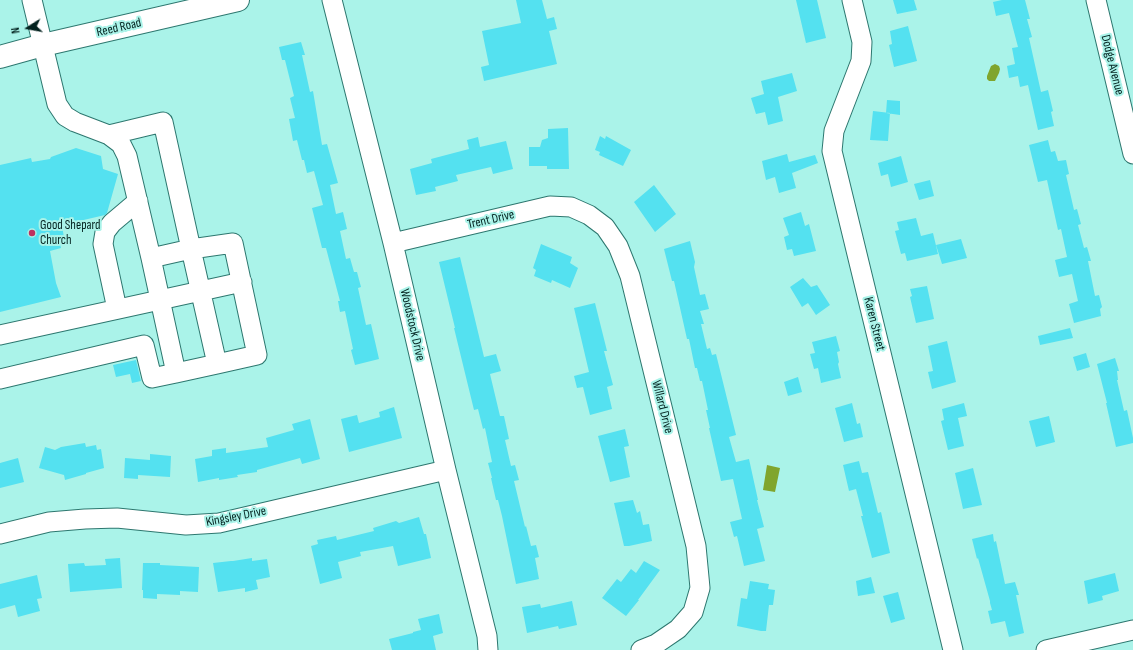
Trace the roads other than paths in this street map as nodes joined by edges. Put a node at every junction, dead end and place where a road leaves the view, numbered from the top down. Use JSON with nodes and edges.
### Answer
{"nodes":[{"id":1,"x":32,"y":0,"type":"edge"},
{"id":2,"x":238,"y":0,"type":"edge"},
{"id":3,"x":332,"y":0,"type":"edge"},
{"id":4,"x":852,"y":0,"type":"edge"},
{"id":5,"x":1096,"y":0,"type":"edge"},
{"id":6,"x":43,"y":45,"type":"junction"},
{"id":7,"x":0,"y":57,"type":"edge"},
{"id":8,"x":109,"y":135,"type":"junction"},
{"id":9,"x":1133,"y":154,"type":"edge"},
{"id":10,"x":138,"y":201,"type":"junction"},
{"id":11,"x":590,"y":215,"type":"joint"},
{"id":12,"x":392,"y":243,"type":"junction"},
{"id":13,"x":191,"y":249,"type":"junction"},
{"id":14,"x":151,"y":258,"type":"junction"},
{"id":15,"x":242,"y":282,"type":"junction"},
{"id":16,"x":201,"y":291,"type":"junction"},
{"id":17,"x":160,"y":300,"type":"junction"},
{"id":18,"x":117,"y":309,"type":"junction"},
{"id":19,"x":0,"y":335,"type":"edge"},
{"id":20,"x":217,"y":364,"type":"junction"},
{"id":21,"x":176,"y":373,"type":"junction"},
{"id":22,"x":0,"y":379,"type":"edge"},
{"id":23,"x":446,"y":470,"type":"junction"},
{"id":24,"x":0,"y":534,"type":"edge"},
{"id":25,"x":1133,"y":630,"type":"edge"},
{"id":26,"x":488,"y":650,"type":"edge"},
{"id":27,"x":641,"y":650,"type":"edge"},
{"id":28,"x":953,"y":650,"type":"edge"},
{"id":29,"x":1046,"y":650,"type":"edge"}],
"edges":[{"from":1,"to":6,"type":"street"},
{"from":2,"to":6,"type":"main road","name":"Reed Road"},
{"from":3,"to":12,"type":"street","name":"Woodstock Drive"},
{"from":4,"to":28,"type":"street","name":"Karen Street"},
{"from":5,"to":9,"type":"street","name":"Dodge Avenue"},
{"from":6,"to":7,"type":"main road","name":"Reed Road"},
{"from":6,"to":8,"type":"street"},
{"from":8,"to":10,"type":"street"},
{"from":8,"to":13,"type":"street"},
{"from":10,"to":14,"type":"street"},
{"from":10,"to":18,"type":"street"},
{"from":11,"to":12,"type":"street","name":"Trent Drive"},
{"from":11,"to":27,"type":"street","name":"Willard Drive"},
{"from":12,"to":23,"type":"street","name":"Woodstock Drive"},
{"from":13,"to":14,"type":"street"},
{"from":13,"to":15,"type":"street"},
{"from":13,"to":16,"type":"street"},
{"from":14,"to":17,"type":"street"},
{"from":15,"to":16,"type":"street"},
{"from":15,"to":20,"type":"street"},
{"from":16,"to":17,"type":"street"},
{"from":16,"to":20,"type":"street"},
{"from":17,"to":18,"type":"street"},
{"from":17,"to":21,"type":"street"},
{"from":18,"to":19,"type":"street"},
{"from":20,"to":21,"type":"street"},
{"from":21,"to":22,"type":"street"},
{"from":23,"to":24,"type":"street","name":"Kingsley Drive"},
{"from":23,"to":26,"type":"street","name":"Woodstock Drive"},
{"from":25,"to":29,"type":"street"}]}
